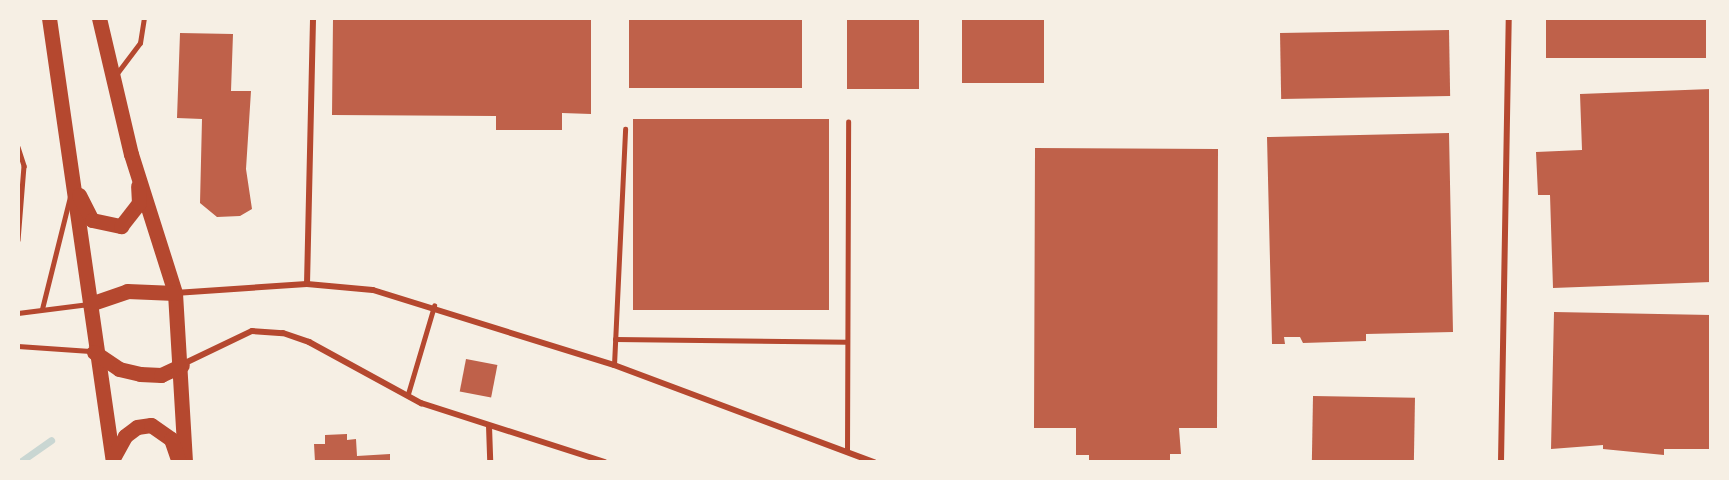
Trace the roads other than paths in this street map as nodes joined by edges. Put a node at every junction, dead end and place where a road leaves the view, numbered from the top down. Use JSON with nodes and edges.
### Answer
{"nodes":[{"id":1,"x":49,"y":18,"type":"edge"},
{"id":2,"x":99,"y":18,"type":"edge"},
{"id":3,"x":144,"y":18,"type":"edge"},
{"id":4,"x":313,"y":18,"type":"edge"},
{"id":5,"x":1509,"y":18,"type":"edge"},
{"id":6,"x":113,"y":78,"type":"junction"},
{"id":7,"x":848,"y":122,"type":"dead end"},
{"id":8,"x":625,"y":129,"type":"dead end"},
{"id":9,"x":18,"y":147,"type":"edge"},
{"id":10,"x":131,"y":154,"type":"junction"},
{"id":11,"x":74,"y":186,"type":"junction"},
{"id":12,"x":18,"y":240,"type":"edge"},
{"id":13,"x":307,"y":284,"type":"junction"},
{"id":14,"x":175,"y":293,"type":"junction"},
{"id":15,"x":90,"y":304,"type":"junction"},
{"id":16,"x":434,"y":306,"type":"junction"},
{"id":17,"x":42,"y":309,"type":"junction"},
{"id":18,"x":18,"y":313,"type":"edge"},
{"id":19,"x":615,"y":339,"type":"junction"},
{"id":20,"x":847,"y":342,"type":"junction"},
{"id":21,"x":18,"y":346,"type":"edge"},
{"id":22,"x":94,"y":352,"type":"junction"},
{"id":23,"x":182,"y":365,"type":"junction"},
{"id":24,"x":614,"y":365,"type":"junction"},
{"id":25,"x":408,"y":394,"type":"junction"},
{"id":26,"x":489,"y":426,"type":"junction"},
{"id":27,"x":847,"y":451,"type":"junction"},
{"id":28,"x":113,"y":460,"type":"edge"},
{"id":29,"x":179,"y":462,"type":"edge"},
{"id":30,"x":185,"y":462,"type":"edge"},
{"id":31,"x":490,"y":462,"type":"edge"},
{"id":32,"x":605,"y":462,"type":"edge"},
{"id":33,"x":874,"y":462,"type":"edge"},
{"id":34,"x":1501,"y":462,"type":"edge"}],
"edges":[{"from":1,"to":11,"type":"main road"},
{"from":2,"to":6,"type":"main road"},
{"from":3,"to":6,"type":"lane"},
{"from":4,"to":13,"type":"street"},
{"from":5,"to":34,"type":"street"},
{"from":6,"to":10,"type":"main road"},
{"from":7,"to":20,"type":"lane"},
{"from":8,"to":19,"type":"lane"},
{"from":9,"to":12,"type":"lane"},
{"from":10,"to":11,"type":"main road"},
{"from":10,"to":14,"type":"main road"},
{"from":11,"to":15,"type":"main road"},
{"from":11,"to":17,"type":"lane"},
{"from":13,"to":14,"type":"street"},
{"from":13,"to":16,"type":"street"},
{"from":14,"to":15,"type":"main road"},
{"from":14,"to":23,"type":"main road"},
{"from":15,"to":17,"type":"lane"},
{"from":15,"to":22,"type":"main road"},
{"from":16,"to":24,"type":"street"},
{"from":16,"to":25,"type":"lane"},
{"from":17,"to":18,"type":"lane"},
{"from":19,"to":20,"type":"lane"},
{"from":19,"to":24,"type":"lane"},
{"from":20,"to":27,"type":"lane"},
{"from":21,"to":22,"type":"lane"},
{"from":22,"to":23,"type":"main road"},
{"from":22,"to":28,"type":"main road"},
{"from":23,"to":25,"type":"street"},
{"from":23,"to":30,"type":"main road"},
{"from":24,"to":27,"type":"street"},
{"from":25,"to":26,"type":"street"},
{"from":26,"to":31,"type":"street"},
{"from":26,"to":32,"type":"street"},
{"from":27,"to":33,"type":"street"},
{"from":28,"to":29,"type":"main road"}]}
